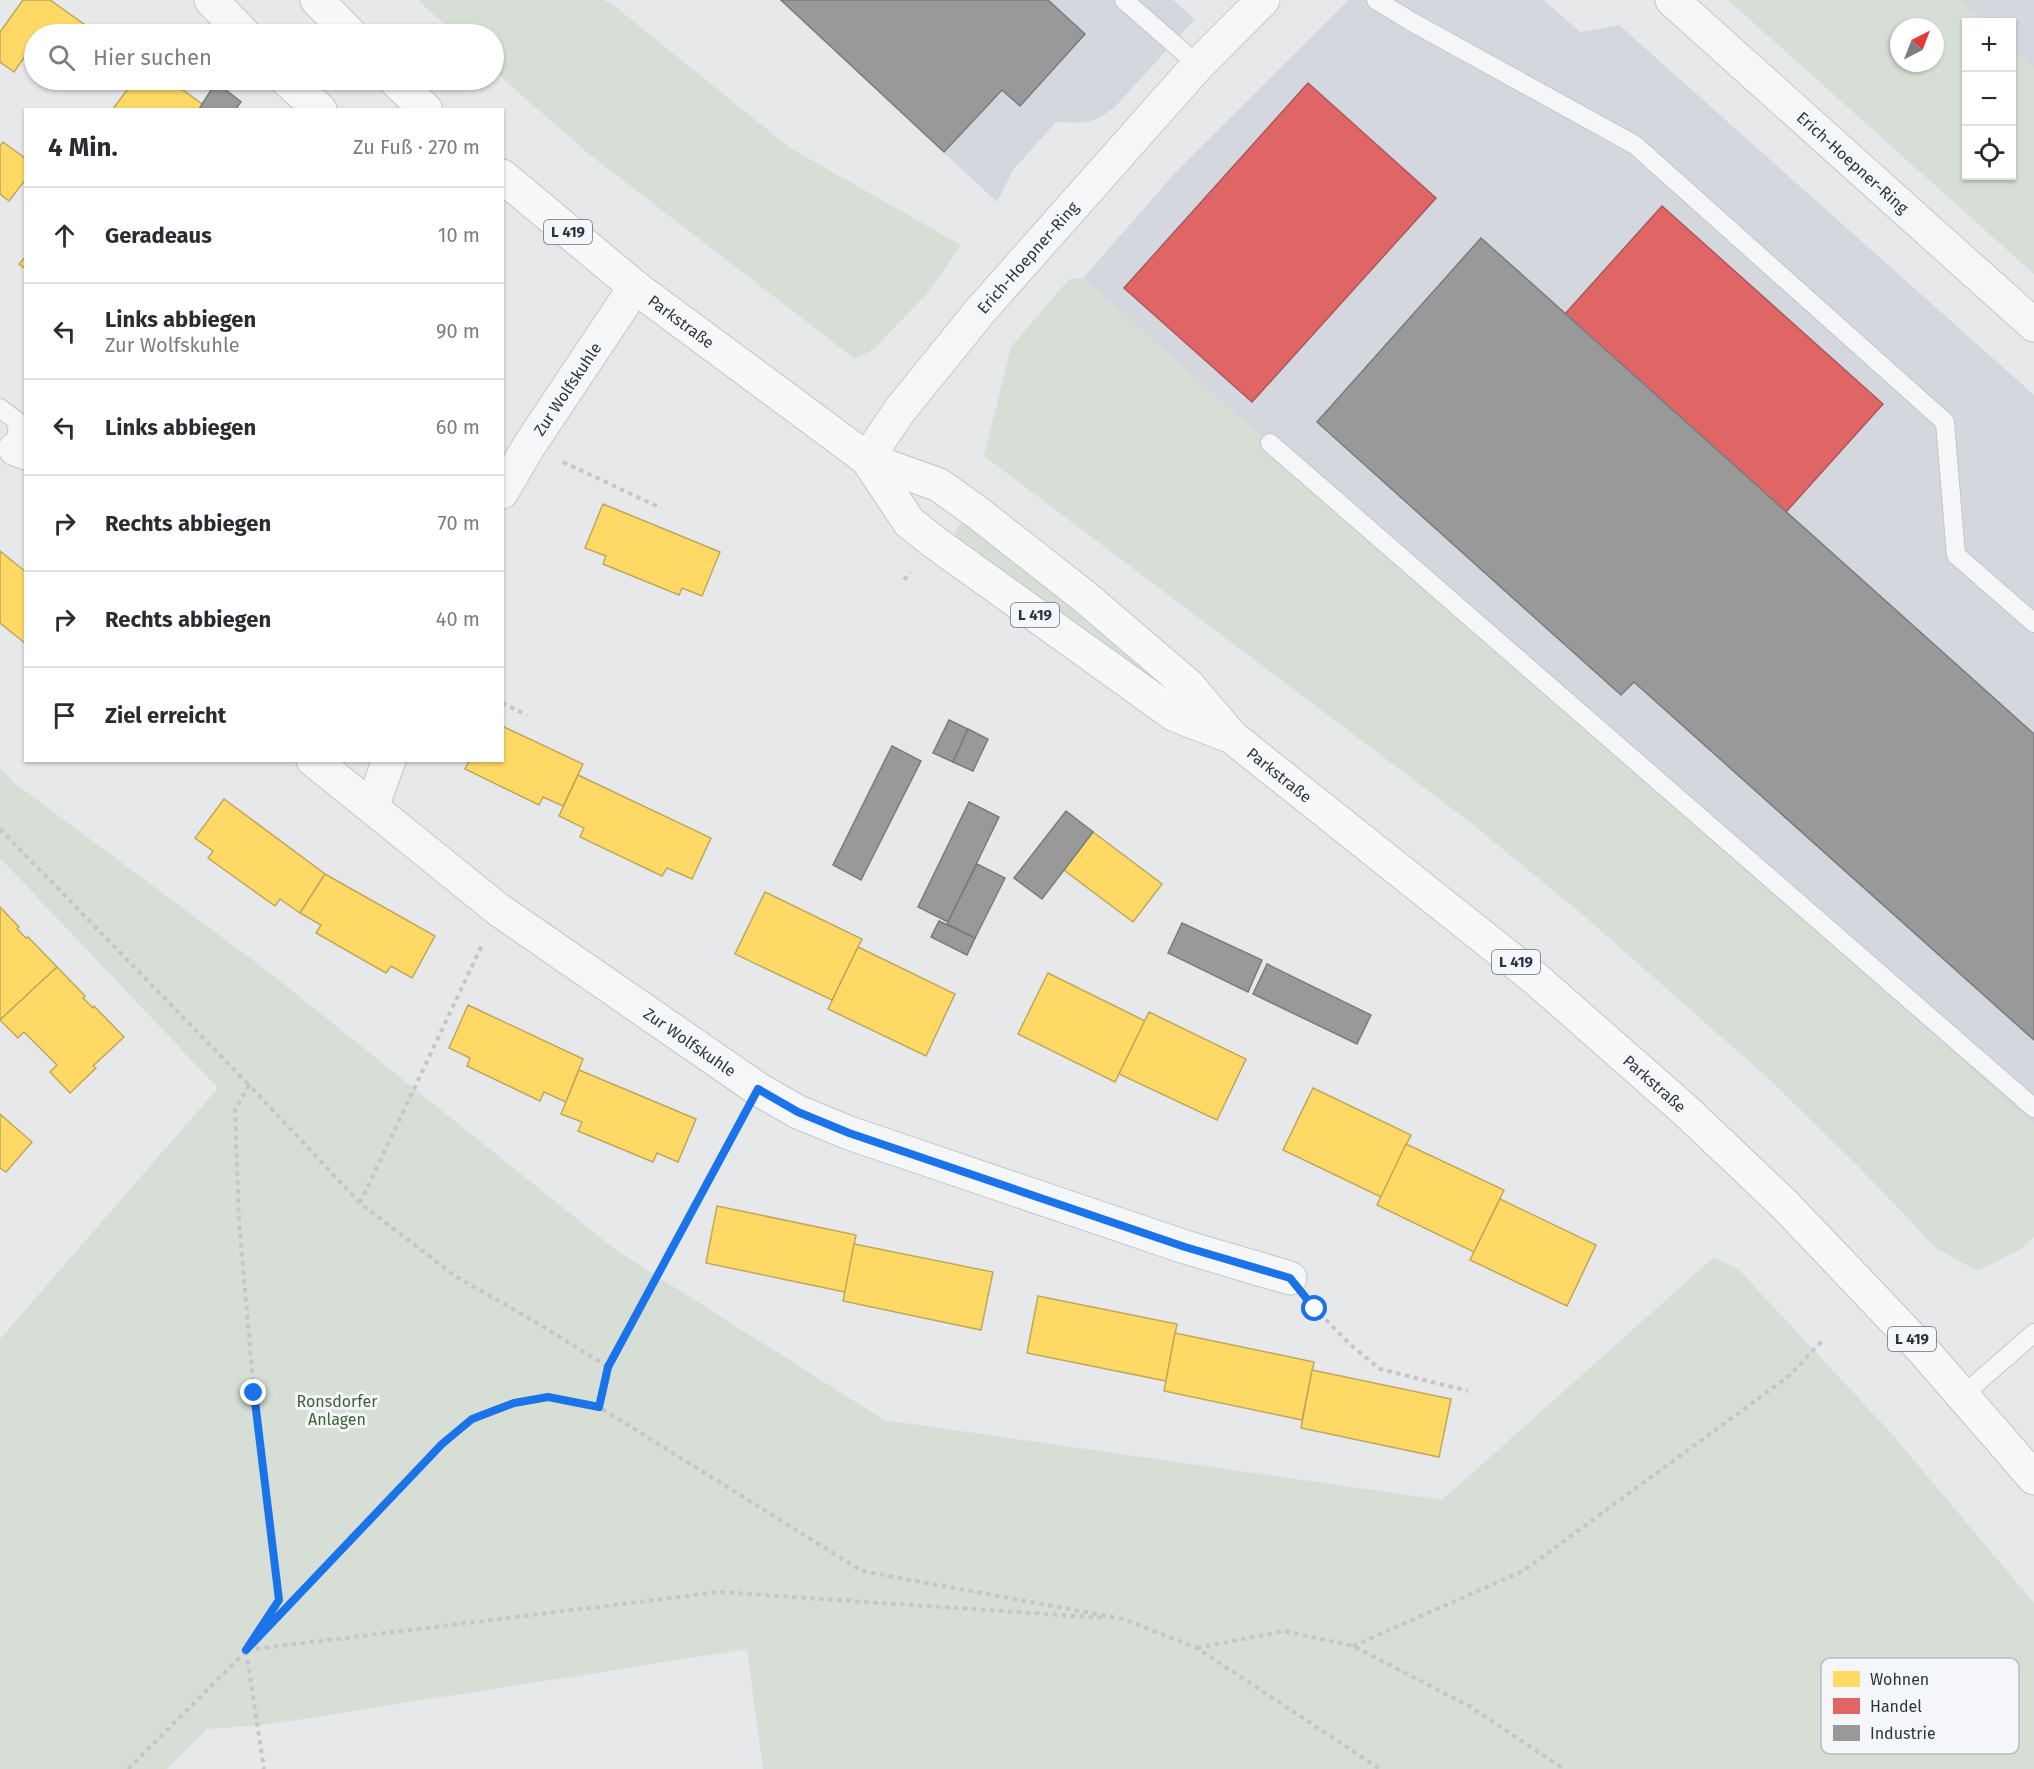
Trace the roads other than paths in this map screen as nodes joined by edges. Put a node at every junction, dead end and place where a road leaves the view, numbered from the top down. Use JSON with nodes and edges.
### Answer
{"nodes":[{"id":1,"x":211,"y":0,"type":"edge"},
{"id":2,"x":317,"y":0,"type":"edge"},
{"id":3,"x":1124,"y":0,"type":"edge"},
{"id":4,"x":1263,"y":0,"type":"edge"},
{"id":5,"x":1376,"y":0,"type":"edge"},
{"id":6,"x":1672,"y":0,"type":"edge"},
{"id":7,"x":234,"y":24,"type":"edge"},
{"id":8,"x":340,"y":24,"type":"edge"},
{"id":9,"x":1198,"y":65,"type":"junction"},
{"id":10,"x":298,"y":90,"type":"edge"},
{"id":11,"x":405,"y":90,"type":"edge"},
{"id":12,"x":318,"y":108,"type":"edge"},
{"id":13,"x":424,"y":108,"type":"edge"},
{"id":14,"x":504,"y":178,"type":"edge"},
{"id":15,"x":635,"y":287,"type":"junction"},
{"id":16,"x":2034,"y":325,"type":"edge"},
{"id":17,"x":0,"y":408,"type":"edge"},
{"id":18,"x":1270,"y":443,"type":"dead end"},
{"id":19,"x":20,"y":451,"type":"edge"},
{"id":20,"x":867,"y":459,"type":"junction"},
{"id":21,"x":504,"y":489,"type":"edge"},
{"id":22,"x":2034,"y":623,"type":"edge"},
{"id":23,"x":1232,"y":737,"type":"junction"},
{"id":24,"x":316,"y":762,"type":"edge"},
{"id":25,"x":388,"y":762,"type":"edge"},
{"id":26,"x":372,"y":807,"type":"junction"},
{"id":27,"x":2034,"y":1108,"type":"edge"},
{"id":28,"x":1290,"y":1278,"type":"road end"},
{"id":29,"x":2034,"y":1334,"type":"edge"},
{"id":30,"x":1963,"y":1395,"type":"junction"},
{"id":31,"x":2034,"y":1478,"type":"edge"}],
"edges":[{"from":1,"to":7,"type":"street"},
{"from":2,"to":8,"type":"main road"},
{"from":3,"to":9,"type":"lane"},
{"from":4,"to":9,"type":"street","name":"Erich-Hoepner-Ring"},
{"from":5,"to":22,"type":"lane"},
{"from":6,"to":16,"type":"street","name":"Erich-Hoepner-Ring"},
{"from":9,"to":20,"type":"street","name":"Erich-Hoepner-Ring"},
{"from":10,"to":12,"type":"street"},
{"from":11,"to":13,"type":"main road"},
{"from":14,"to":15,"type":"main road","name":"Parkstraße","number":"L 419"},
{"from":15,"to":20,"type":"main road","name":"Parkstraße","number":"L 419"},
{"from":15,"to":21,"type":"street","name":"Zur Wolfskuhle"},
{"from":17,"to":19,"type":"lane"},
{"from":18,"to":27,"type":"lane"},
{"from":20,"to":23,"type":"main road","name":"Parkstraße","number":"L 419"},
{"from":20,"to":23,"type":"main road","name":"Parkstraße","number":"L 419"},
{"from":23,"to":30,"type":"main road","name":"Parkstraße","number":"L 419"},
{"from":24,"to":26,"type":"street","name":"Zur Wolfskuhle"},
{"from":25,"to":26,"type":"street"},
{"from":26,"to":28,"type":"street","name":"Zur Wolfskuhle"},
{"from":29,"to":30,"type":"lane"},
{"from":30,"to":31,"type":"main road","name":"Parkstraße","number":"L 419"}]}
